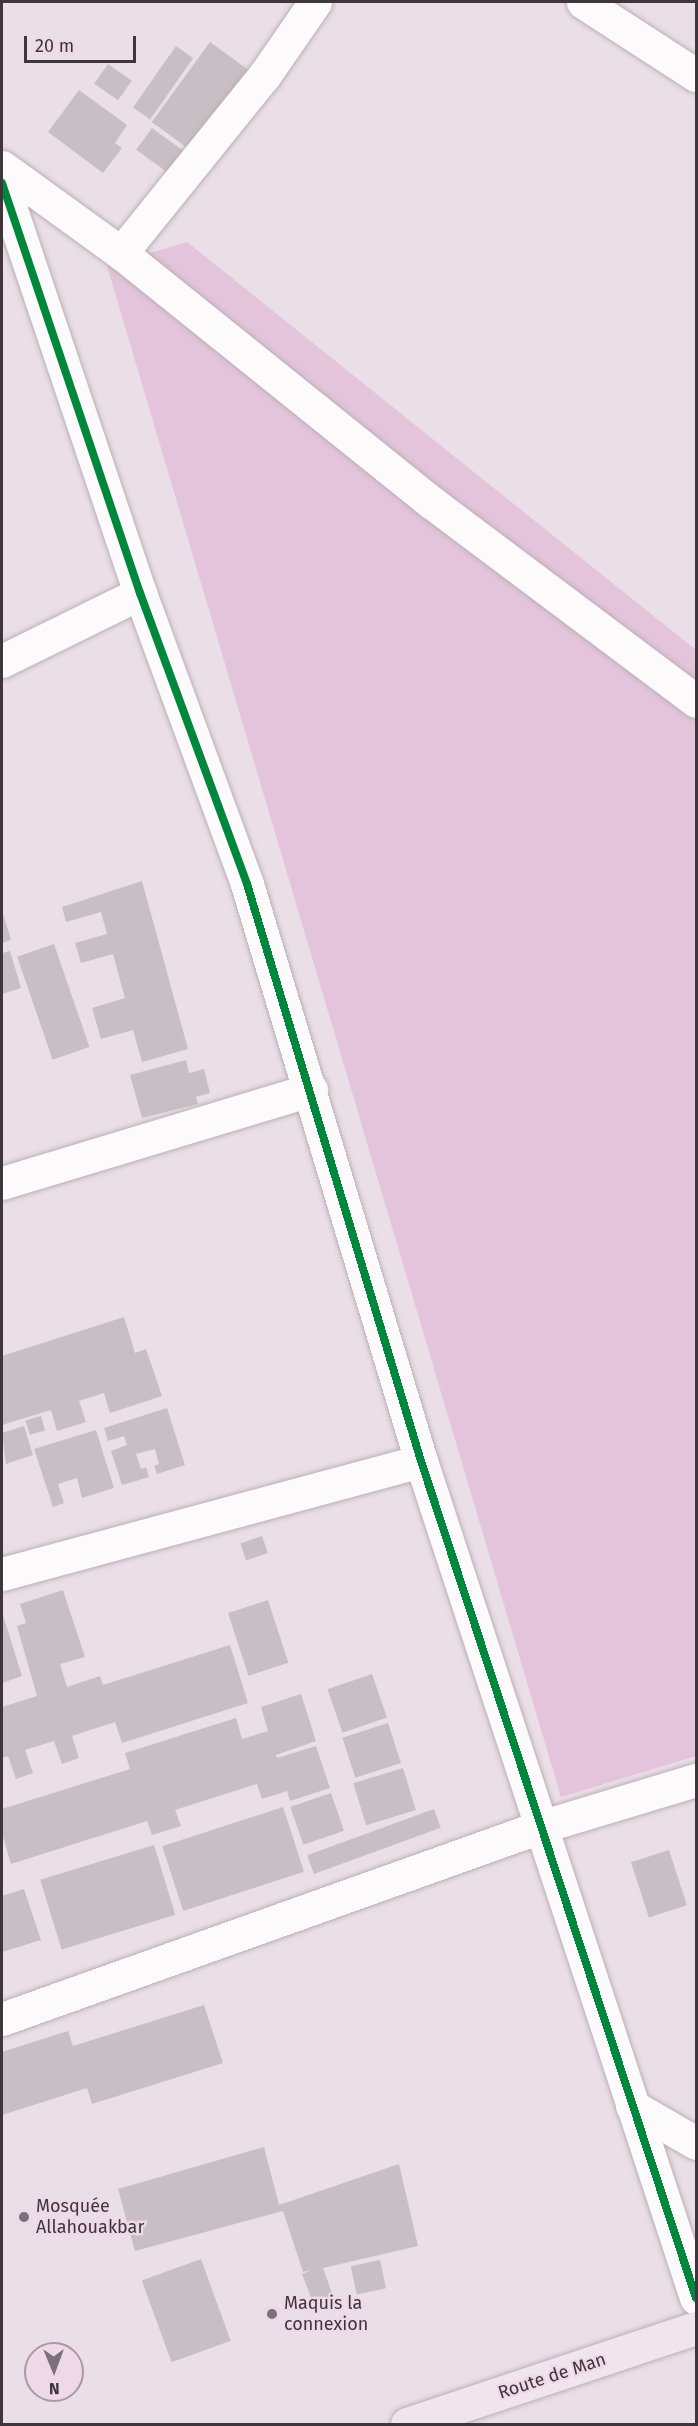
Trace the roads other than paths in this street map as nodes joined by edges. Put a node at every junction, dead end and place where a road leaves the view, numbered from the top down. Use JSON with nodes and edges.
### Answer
{"nodes":[{"id":1,"x":315,"y":2,"type":"edge"},
{"id":2,"x":584,"y":2,"type":"edge"},
{"id":3,"x":696,"y":75,"type":"edge"},
{"id":4,"x":2,"y":166,"type":"edge"},
{"id":5,"x":2,"y":183,"type":"edge"},
{"id":6,"x":121,"y":253,"type":"junction"},
{"id":7,"x":140,"y":593,"type":"junction"},
{"id":8,"x":2,"y":661,"type":"edge"},
{"id":9,"x":696,"y":701,"type":"edge"},
{"id":10,"x":311,"y":1090,"type":"junction"},
{"id":11,"x":2,"y":1183,"type":"edge"},
{"id":12,"x":421,"y":1461,"type":"junction"},
{"id":13,"x":2,"y":1574,"type":"edge"},
{"id":14,"x":696,"y":1780,"type":"edge"},
{"id":15,"x":540,"y":1827,"type":"junction"},
{"id":16,"x":2,"y":2019,"type":"edge"},
{"id":17,"x":632,"y":2106,"type":"junction"},
{"id":18,"x":696,"y":2143,"type":"edge"},
{"id":19,"x":696,"y":2298,"type":"edge"},
{"id":20,"x":696,"y":2328,"type":"edge"},
{"id":21,"x":406,"y":2424,"type":"edge"}],
"edges":[{"from":1,"to":6,"type":"street"},
{"from":2,"to":3,"type":"street"},
{"from":4,"to":6,"type":"street"},
{"from":5,"to":7,"type":"street"},
{"from":6,"to":9,"type":"street"},
{"from":7,"to":8,"type":"street"},
{"from":7,"to":10,"type":"street"},
{"from":10,"to":11,"type":"street"},
{"from":10,"to":12,"type":"street"},
{"from":12,"to":13,"type":"street"},
{"from":12,"to":15,"type":"street"},
{"from":14,"to":15,"type":"street"},
{"from":15,"to":16,"type":"street"},
{"from":15,"to":17,"type":"street"},
{"from":17,"to":18,"type":"street"},
{"from":17,"to":19,"type":"street"},
{"from":20,"to":21,"type":"highway","name":"Route de Man"}]}
